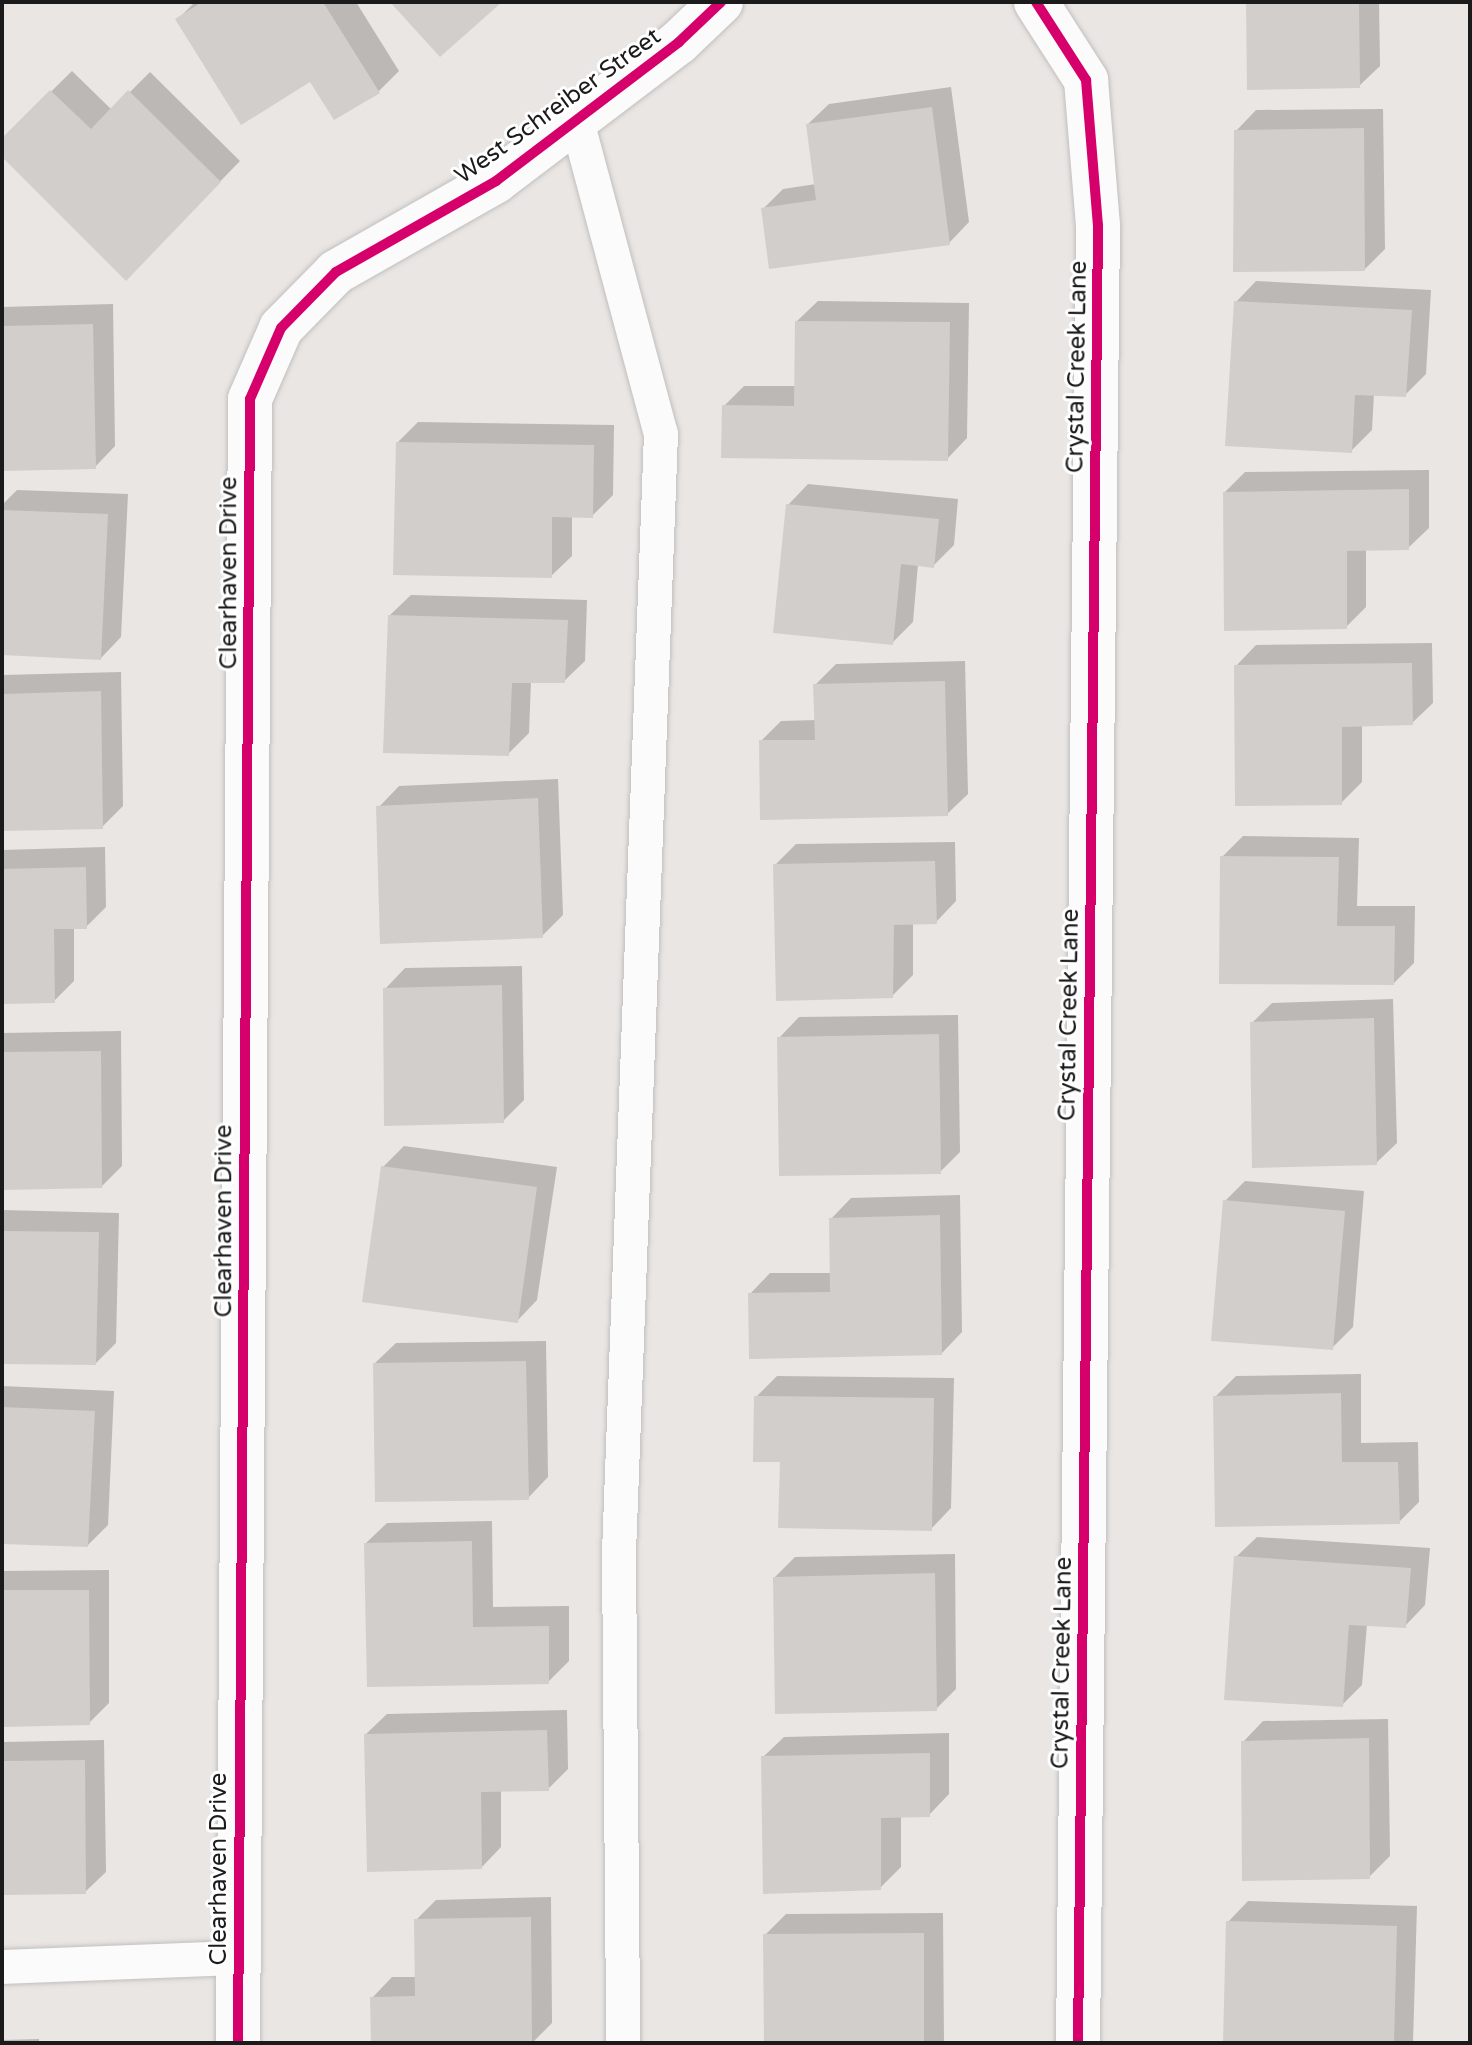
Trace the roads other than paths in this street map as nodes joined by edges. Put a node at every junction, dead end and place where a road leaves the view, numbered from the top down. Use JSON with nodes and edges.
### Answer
{"nodes":[{"id":1,"x":721,"y":2,"type":"edge"},
{"id":2,"x":1036,"y":2,"type":"edge"},
{"id":3,"x":577,"y":121,"type":"junction"},
{"id":4,"x":250,"y":399,"type":"joint"},
{"id":5,"x":239,"y":1958,"type":"junction"},
{"id":6,"x":2,"y":1967,"type":"edge"},
{"id":7,"x":238,"y":2043,"type":"edge"},
{"id":8,"x":623,"y":2043,"type":"edge"},
{"id":9,"x":1078,"y":2043,"type":"edge"}],
"edges":[{"from":1,"to":3,"type":"street","name":"West Schreiber Street"},
{"from":2,"to":9,"type":"street","name":"Crystal Creek Lane"},
{"from":3,"to":4,"type":"street","name":"West Schreiber Street"},
{"from":3,"to":8,"type":"lane"},
{"from":4,"to":5,"type":"street","name":"Clearhaven Drive"},
{"from":5,"to":6,"type":"lane"},
{"from":5,"to":7,"type":"street","name":"Clearhaven Drive"}]}
